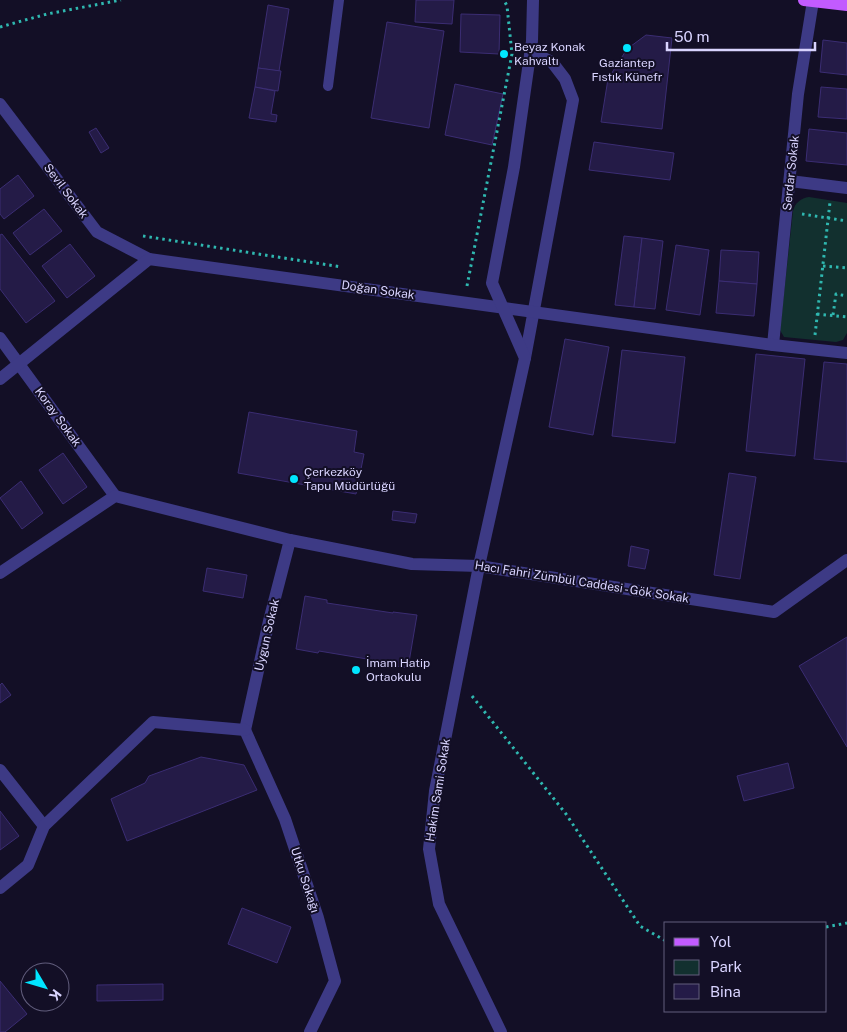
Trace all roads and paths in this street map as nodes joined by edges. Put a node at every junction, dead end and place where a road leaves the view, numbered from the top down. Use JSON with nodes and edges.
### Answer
{"nodes":[{"id":1,"x":121,"y":0,"type":"edge"},
{"id":2,"x":339,"y":0,"type":"edge"},
{"id":3,"x":504,"y":0,"type":"edge"},
{"id":4,"x":533,"y":0,"type":"edge"},
{"id":5,"x":809,"y":1,"type":"edge"},
{"id":6,"x":847,"y":5,"type":"edge"},
{"id":7,"x":0,"y":27,"type":"edge"},
{"id":8,"x":530,"y":51,"type":"junction"},
{"id":9,"x":328,"y":86,"type":"dead end"},
{"id":10,"x":0,"y":104,"type":"edge"},
{"id":11,"x":790,"y":181,"type":"junction"},
{"id":12,"x":832,"y":186,"type":"junction"},
{"id":13,"x":847,"y":188,"type":"edge"},
{"id":14,"x":796,"y":214,"type":"dead end"},
{"id":15,"x":828,"y":218,"type":"junction"},
{"id":16,"x":847,"y":221,"type":"edge"},
{"id":17,"x":139,"y":236,"type":"dead end"},
{"id":18,"x":149,"y":259,"type":"junction"},
{"id":19,"x":823,"y":266,"type":"junction"},
{"id":20,"x":343,"y":268,"type":"dead end"},
{"id":21,"x":847,"y":268,"type":"edge"},
{"id":22,"x":460,"y":286,"type":"dead end"},
{"id":23,"x":847,"y":296,"type":"edge"},
{"id":24,"x":503,"y":307,"type":"junction"},
{"id":25,"x":534,"y":311,"type":"junction"},
{"id":26,"x":817,"y":314,"type":"junction"},
{"id":27,"x":833,"y":315,"type":"junction"},
{"id":28,"x":847,"y":317,"type":"edge"},
{"id":29,"x":0,"y":338,"type":"edge"},
{"id":30,"x":773,"y":345,"type":"junction"},
{"id":31,"x":813,"y":349,"type":"junction"},
{"id":32,"x":847,"y":353,"type":"edge"},
{"id":33,"x":525,"y":358,"type":"junction"},
{"id":34,"x":19,"y":364,"type":"junction"},
{"id":35,"x":0,"y":379,"type":"edge"},
{"id":36,"x":115,"y":496,"type":"junction"},
{"id":37,"x":290,"y":540,"type":"junction"},
{"id":38,"x":847,"y":560,"type":"edge"},
{"id":39,"x":478,"y":566,"type":"junction"},
{"id":40,"x":0,"y":573,"type":"edge"},
{"id":41,"x":472,"y":696,"type":"dead end"},
{"id":42,"x":245,"y":730,"type":"junction"},
{"id":43,"x":0,"y":770,"type":"edge"},
{"id":44,"x":44,"y":826,"type":"junction"},
{"id":45,"x":0,"y":888,"type":"edge"},
{"id":46,"x":847,"y":923,"type":"edge"},
{"id":47,"x":827,"y":927,"type":"edge"},
{"id":48,"x":664,"y":940,"type":"edge"},
{"id":49,"x":310,"y":1032,"type":"edge"},
{"id":50,"x":500,"y":1032,"type":"edge"}],
"edges":[{"from":1,"to":7,"type":"path"},
{"from":2,"to":9,"type":"lane"},
{"from":3,"to":22,"type":"path"},
{"from":4,"to":8,"type":"street"},
{"from":5,"to":6,"type":"main road"},
{"from":5,"to":11,"type":"street","name":"Serdar Sokak"},
{"from":8,"to":24,"type":"street"},
{"from":8,"to":25,"type":"street","name":"Hakim Sami Sokak"},
{"from":10,"to":18,"type":"street","name":"Sevil Sokak"},
{"from":11,"to":12,"type":"street"},
{"from":11,"to":30,"type":"street","name":"Serdar Sokak"},
{"from":12,"to":13,"type":"street"},
{"from":12,"to":15,"type":"path"},
{"from":14,"to":15,"type":"path"},
{"from":15,"to":16,"type":"path"},
{"from":15,"to":19,"type":"path"},
{"from":17,"to":20,"type":"path"},
{"from":18,"to":24,"type":"street","name":"Doğan Sokak"},
{"from":18,"to":34,"type":"street"},
{"from":19,"to":21,"type":"path"},
{"from":19,"to":26,"type":"path"},
{"from":23,"to":27,"type":"path"},
{"from":24,"to":25,"type":"street","name":"Doğan Sokak"},
{"from":24,"to":33,"type":"street"},
{"from":25,"to":30,"type":"street","name":"Doğan Sokak"},
{"from":25,"to":33,"type":"street","name":"Hakim Sami Sokak"},
{"from":26,"to":27,"type":"path"},
{"from":26,"to":31,"type":"path"},
{"from":27,"to":28,"type":"path"},
{"from":29,"to":34,"type":"street","name":"Koray Sokak"},
{"from":30,"to":31,"type":"street","name":"Doğan Sokak"},
{"from":31,"to":32,"type":"street","name":"Doğan Sokak"},
{"from":33,"to":39,"type":"street","name":"Hakim Sami Sokak"},
{"from":34,"to":35,"type":"street"},
{"from":34,"to":36,"type":"street","name":"Koray Sokak"},
{"from":36,"to":37,"type":"street","name":"Hacı Fahri Zümbül Caddesi - Gök Sokak"},
{"from":36,"to":40,"type":"street"},
{"from":37,"to":39,"type":"street","name":"Hacı Fahri Zümbül Caddesi - Gök Sokak"},
{"from":37,"to":42,"type":"street","name":"Uygun Sokak"},
{"from":38,"to":39,"type":"street","name":"Hacı Fahri Zümbül Caddesi - Gök Sokak"},
{"from":39,"to":50,"type":"street","name":"Hakim Sami Sokak"},
{"from":41,"to":48,"type":"path"},
{"from":42,"to":44,"type":"street"},
{"from":42,"to":49,"type":"street","name":"Utku Sokağı"},
{"from":43,"to":44,"type":"street"},
{"from":44,"to":45,"type":"street"},
{"from":46,"to":47,"type":"path"}]}
